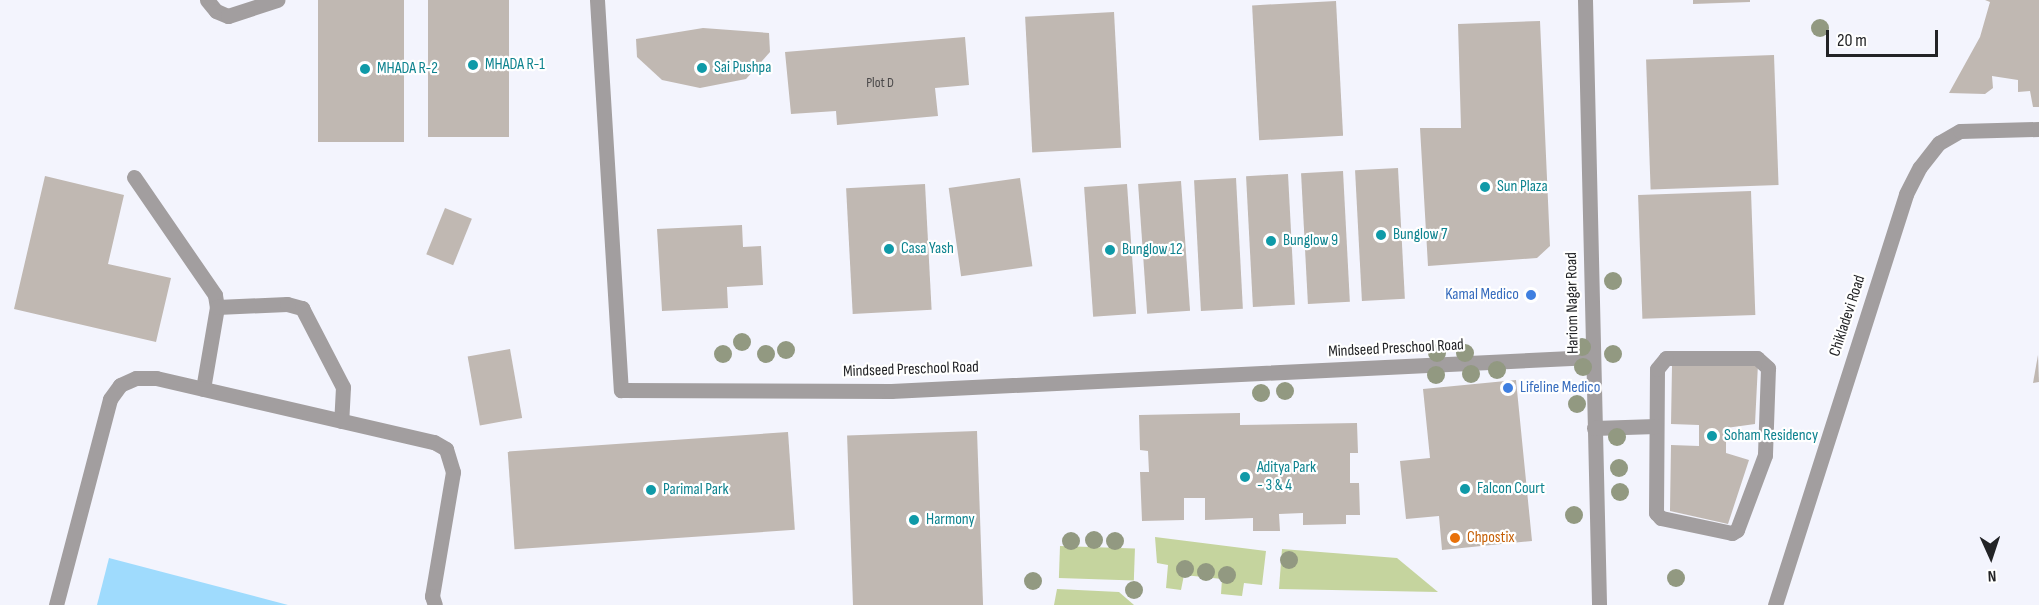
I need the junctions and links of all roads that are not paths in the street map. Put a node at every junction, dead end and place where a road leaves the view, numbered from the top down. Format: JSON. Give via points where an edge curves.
{"nodes":[{"id":1,"x":207,"y":0,"type":"edge"},
{"id":2,"x":277,"y":0,"type":"edge"},
{"id":3,"x":597,"y":0,"type":"edge"},
{"id":4,"x":1585,"y":0,"type":"edge"},
{"id":5,"x":2039,"y":129,"type":"edge"},
{"id":6,"x":135,"y":177,"type":"dead end"},
{"id":7,"x":217,"y":307,"type":"junction"},
{"id":8,"x":1592,"y":357,"type":"junction"},
{"id":9,"x":203,"y":389,"type":"junction"},
{"id":10,"x":341,"y":421,"type":"junction"},
{"id":11,"x":1656,"y":426,"type":"junction"},
{"id":12,"x":1594,"y":428,"type":"junction"},
{"id":13,"x":56,"y":605,"type":"edge"},
{"id":14,"x":435,"y":605,"type":"edge"},
{"id":15,"x":1599,"y":605,"type":"edge"},
{"id":16,"x":1775,"y":605,"type":"edge"}],
"edges":[{"from":1,"to":2,"type":"street","via":[[216,11],[228,16]]},
{"from":3,"to":8,"type":"street","name":"Mindseed Preschool Road","via":[[621,390],[891,391]]},
{"from":4,"to":8,"type":"street","name":"Hariom Nagar Road"},
{"from":5,"to":16,"type":"street","name":"Chikladevi Road","via":[[1960,131],[1939,142],[1920,167],[1906,194]]},
{"from":6,"to":7,"type":"street","via":[[210,286]]},
{"from":7,"to":9,"type":"street"},
{"from":7,"to":10,"type":"street","via":[[287,304],[303,308],[344,387]]},
{"from":8,"to":12,"type":"street","name":"Hariom Nagar Road"},
{"from":9,"to":10,"type":"street"},
{"from":9,"to":13,"type":"street","via":[[156,378],[135,378],[120,385],[110,399]]},
{"from":10,"to":14,"type":"street","via":[[434,442],[446,449],[453,462],[432,596]]},
{"from":11,"to":11,"type":"street","via":[[1657,369],[1666,358],[1757,358],[1764,362],[1768,368],[1765,455],[1735,532],[1658,516]]},
{"from":11,"to":12,"type":"street"},
{"from":12,"to":15,"type":"street","name":"Hariom Nagar Road"}]}
